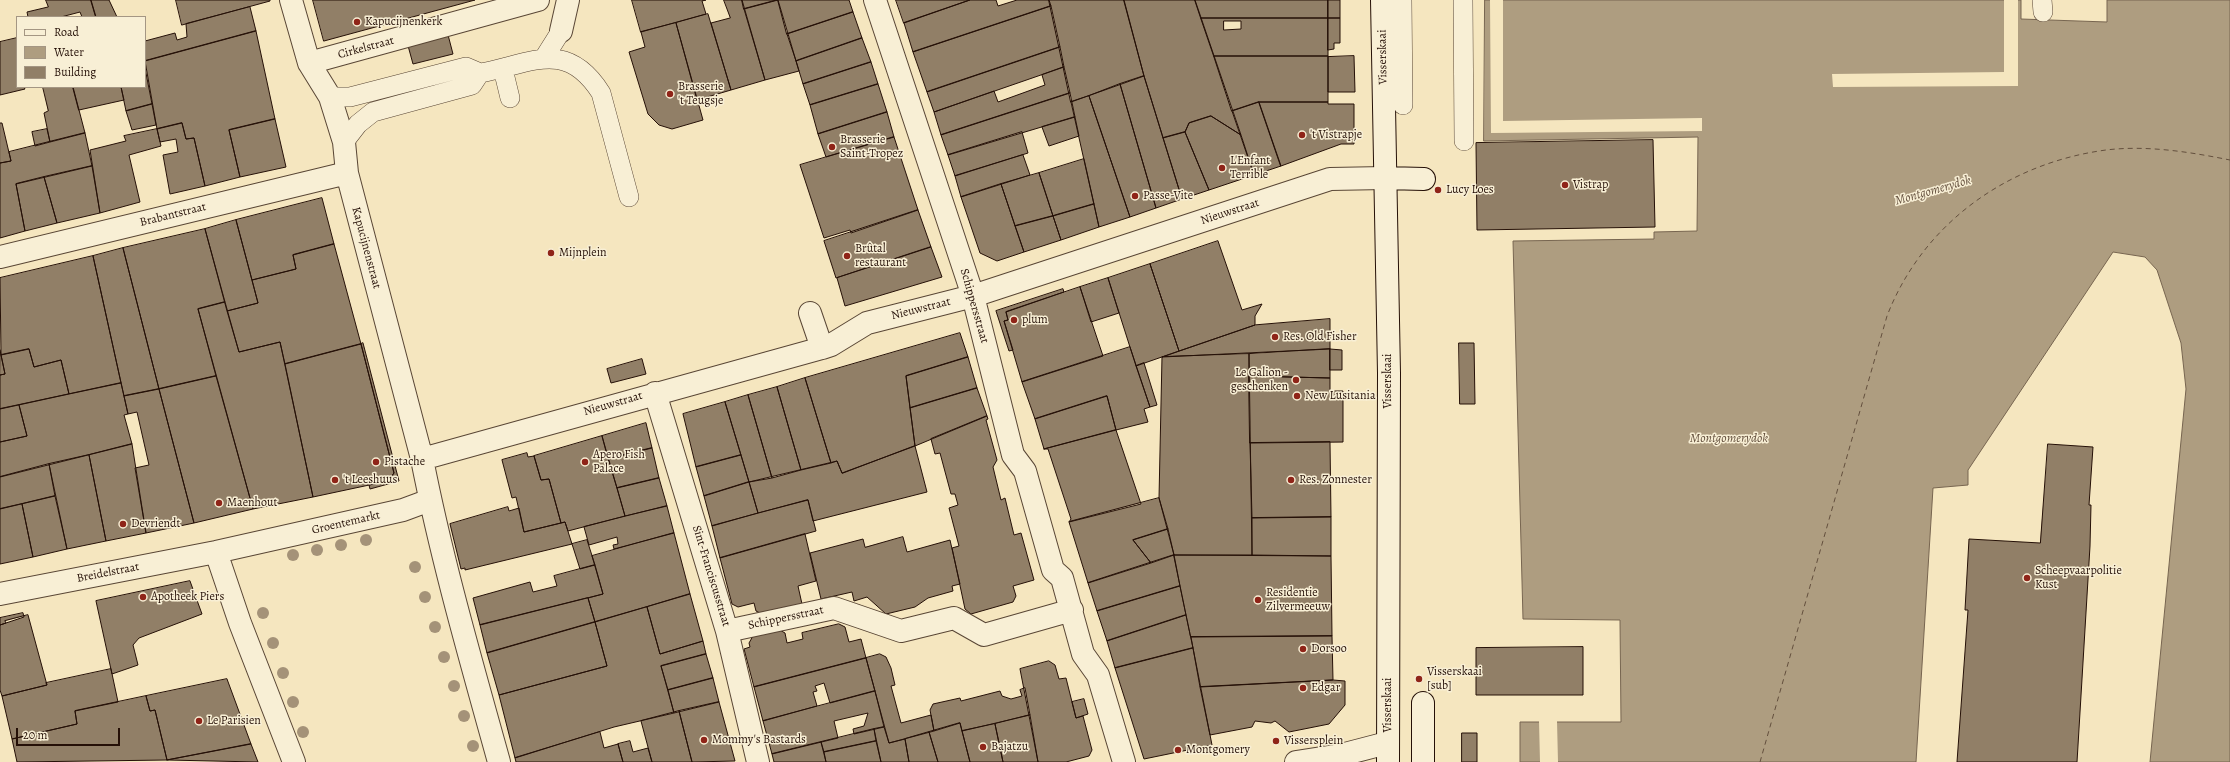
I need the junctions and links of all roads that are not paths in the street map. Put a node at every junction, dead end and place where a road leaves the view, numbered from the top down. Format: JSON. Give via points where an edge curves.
{"nodes":[{"id":1,"x":291,"y":0,"type":"edge"},
{"id":2,"x":538,"y":0,"type":"edge"},
{"id":3,"x":568,"y":0,"type":"edge"},
{"id":4,"x":874,"y":0,"type":"edge"},
{"id":5,"x":1382,"y":0,"type":"edge"},
{"id":6,"x":1402,"y":0,"type":"edge"},
{"id":7,"x":1463,"y":0,"type":"edge"},
{"id":8,"x":561,"y":31,"type":"joint"},
{"id":9,"x":544,"y":58,"type":"junction"},
{"id":10,"x":309,"y":63,"type":"junction"},
{"id":11,"x":503,"y":69,"type":"junction"},
{"id":12,"x":480,"y":73,"type":"junction"},
{"id":13,"x":330,"y":98,"type":"junction"},
{"id":14,"x":510,"y":98,"type":"dead end"},
{"id":15,"x":1403,"y":105,"type":"dead end"},
{"id":16,"x":1464,"y":141,"type":"dead end"},
{"id":17,"x":344,"y":142,"type":"junction"},
{"id":18,"x":347,"y":173,"type":"junction"},
{"id":19,"x":1385,"y":178,"type":"junction"},
{"id":20,"x":1424,"y":179,"type":"dead end"},
{"id":21,"x":629,"y":197,"type":"dead end"},
{"id":22,"x":0,"y":258,"type":"edge"},
{"id":23,"x":973,"y":296,"type":"junction"},
{"id":24,"x":810,"y":313,"type":"dead end"},
{"id":25,"x":822,"y":348,"type":"junction"},
{"id":26,"x":655,"y":393,"type":"junction"},
{"id":27,"x":422,"y":459,"type":"junction"},
{"id":28,"x":430,"y":500,"type":"junction"},
{"id":29,"x":216,"y":552,"type":"junction"},
{"id":30,"x":0,"y":594,"type":"edge"},
{"id":31,"x":1072,"y":610,"type":"junction"},
{"id":32,"x":727,"y":631,"type":"junction"},
{"id":33,"x":1423,"y":702,"type":"dead end"},
{"id":34,"x":1388,"y":752,"type":"edge"},
{"id":35,"x":1123,"y":757,"type":"edge"},
{"id":36,"x":294,"y":762,"type":"edge"},
{"id":37,"x":499,"y":762,"type":"edge"},
{"id":38,"x":758,"y":762,"type":"edge"},
{"id":39,"x":1296,"y":762,"type":"edge"},
{"id":40,"x":1423,"y":762,"type":"edge"}],
"edges":[{"from":1,"to":10,"type":"street","name":"Kapucijnenstraat"},
{"from":2,"to":10,"type":"street","name":"Cirkelstraat"},
{"from":3,"to":8,"type":"street"},
{"from":4,"to":23,"type":"street","name":"Schippersstraat"},
{"from":5,"to":19,"type":"street","name":"Visserskaai"},
{"from":6,"to":15,"type":"lane"},
{"from":7,"to":16,"type":"lane"},
{"from":8,"to":9,"type":"lane"},
{"from":9,"to":11,"type":"lane"},
{"from":9,"to":21,"type":"lane","via":[[561,59],[578,67],[593,79],[602,93]]},
{"from":10,"to":13,"type":"street","name":"Kapucijnenstraat"},
{"from":11,"to":12,"type":"lane"},
{"from":11,"to":14,"type":"lane"},
{"from":12,"to":13,"type":"lane","via":[[466,67],[350,97]]},
{"from":12,"to":17,"type":"lane","via":[[472,85],[373,112],[358,124]]},
{"from":13,"to":17,"type":"street","name":"Kapucijnenstraat"},
{"from":17,"to":18,"type":"street","name":"Kapucijnenstraat"},
{"from":18,"to":22,"type":"street","name":"Brabantstraat"},
{"from":18,"to":27,"type":"street","name":"Kapucijnenstraat"},
{"from":19,"to":20,"type":"street","name":"Nieuwstraat"},
{"from":19,"to":23,"type":"street","name":"Nieuwstraat","via":[[1330,179]]},
{"from":19,"to":34,"type":"street","name":"Visserskaai","via":[[1389,373]]},
{"from":23,"to":25,"type":"street","name":"Nieuwstraat","via":[[867,323]]},
{"from":23,"to":31,"type":"street","name":"Schippersstraat","via":[[1014,456],[1025,471],[1053,570],[1062,578]]},
{"from":24,"to":25,"type":"street"},
{"from":25,"to":26,"type":"street","name":"Nieuwstraat"},
{"from":26,"to":27,"type":"street","name":"Nieuwstraat"},
{"from":26,"to":32,"type":"street","name":"Sint-Franciscusstraat"},
{"from":27,"to":28,"type":"street","name":"Kapucijnenstraat"},
{"from":28,"to":29,"type":"street","name":"Groentemarkt","via":[[403,510]]},
{"from":28,"to":37,"type":"street"},
{"from":29,"to":30,"type":"street","name":"Breidelstraat"},
{"from":29,"to":36,"type":"street","via":[[240,623]]},
{"from":31,"to":32,"type":"street","name":"Schippersstraat","via":[[984,635],[954,618],[901,631],[834,608]]},
{"from":31,"to":35,"type":"street","name":"Schippersstraat","via":[[1083,654],[1098,676]]},
{"from":32,"to":38,"type":"street","name":"Sint-Franciscusstraat"},
{"from":33,"to":40,"type":"street"},
{"from":34,"to":39,"type":"street"}]}
